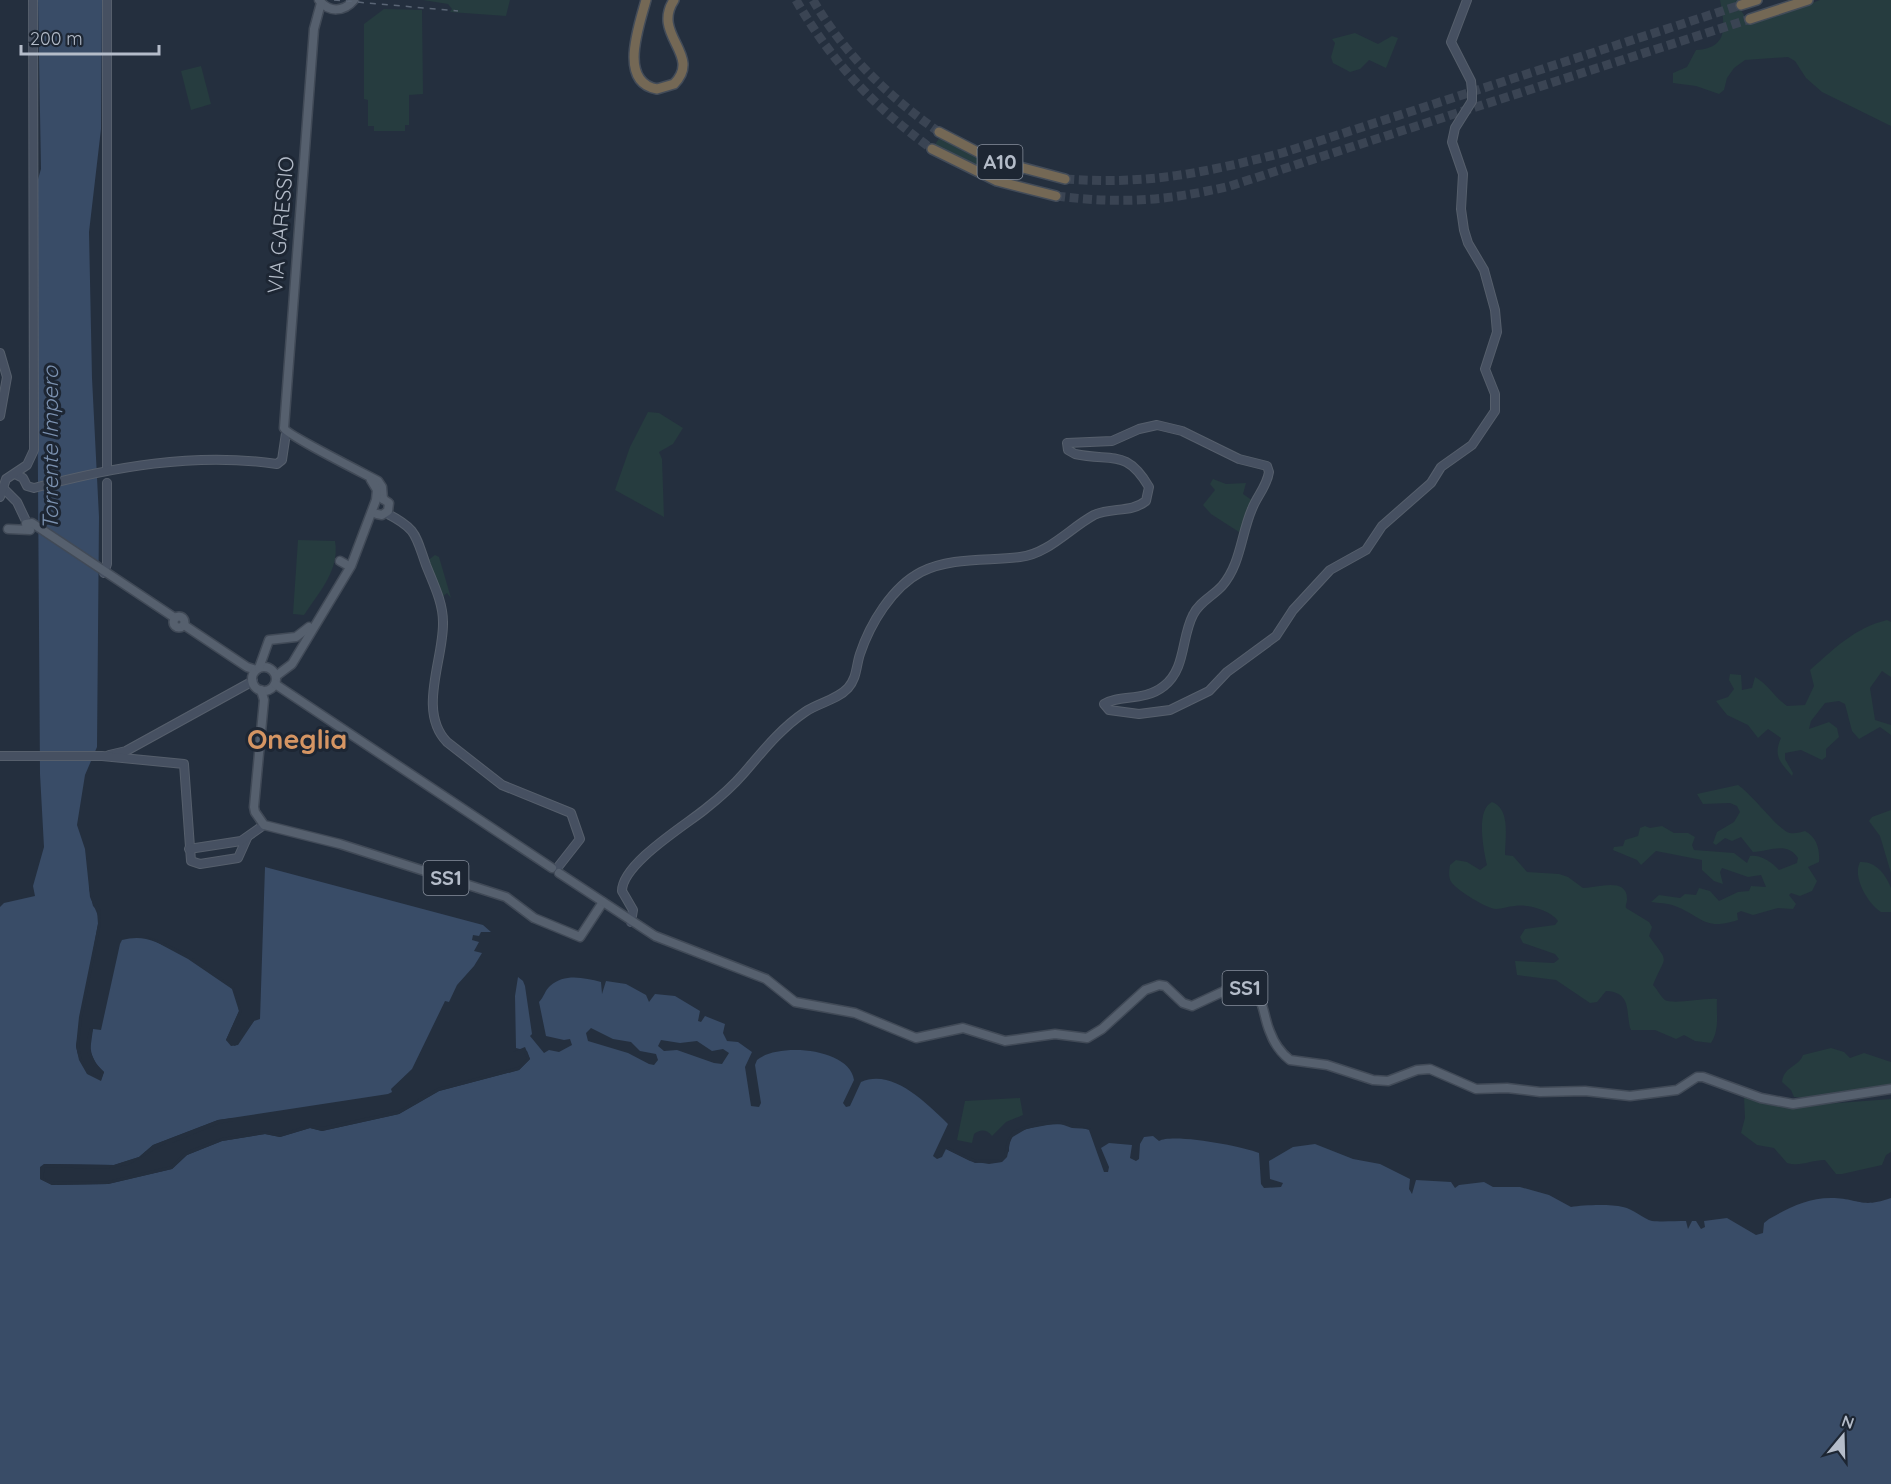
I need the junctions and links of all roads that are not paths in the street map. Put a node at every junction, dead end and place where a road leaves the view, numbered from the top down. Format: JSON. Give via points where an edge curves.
{"nodes":[{"id":1,"x":33,"y":0,"type":"edge"},
{"id":2,"x":107,"y":0,"type":"edge"},
{"id":3,"x":354,"y":0,"type":"edge"},
{"id":4,"x":645,"y":0,"type":"edge"},
{"id":5,"x":674,"y":0,"type":"edge"},
{"id":6,"x":1467,"y":0,"type":"edge"},
{"id":7,"x":1757,"y":0,"type":"edge"},
{"id":8,"x":1808,"y":0,"type":"edge"},
{"id":9,"x":320,"y":1,"type":"edge"},
{"id":10,"x":1741,"y":5,"type":"dead end"},
{"id":11,"x":331,"y":9,"type":"junction"},
{"id":12,"x":316,"y":19,"type":"junction"},
{"id":13,"x":1750,"y":19,"type":"tunnel mouth"},
{"id":14,"x":939,"y":132,"type":"tunnel mouth"},
{"id":15,"x":932,"y":149,"type":"tunnel mouth"},
{"id":16,"x":1065,"y":179,"type":"tunnel mouth"},
{"id":17,"x":1056,"y":196,"type":"tunnel mouth"},
{"id":18,"x":0,"y":353,"type":"edge"},
{"id":19,"x":0,"y":416,"type":"edge"},
{"id":20,"x":286,"y":433,"type":"junction"},
{"id":21,"x":27,"y":465,"type":"junction"},
{"id":22,"x":104,"y":471,"type":"junction"},
{"id":23,"x":15,"y":474,"type":"junction"},
{"id":24,"x":25,"y":482,"type":"junction"},
{"id":25,"x":107,"y":483,"type":"dead end"},
{"id":26,"x":5,"y":487,"type":"edge"},
{"id":27,"x":0,"y":497,"type":"edge"},
{"id":28,"x":18,"y":498,"type":"junction"},
{"id":29,"x":377,"y":505,"type":"junction"},
{"id":30,"x":386,"y":513,"type":"junction"},
{"id":31,"x":30,"y":525,"type":"junction"},
{"id":32,"x":4,"y":530,"type":"edge"},
{"id":33,"x":354,"y":558,"type":"junction"},
{"id":34,"x":102,"y":572,"type":"junction"},
{"id":35,"x":296,"y":637,"type":"junction"},
{"id":36,"x":263,"y":655,"type":"junction"},
{"id":37,"x":296,"y":657,"type":"junction"},
{"id":38,"x":246,"y":667,"type":"junction"},
{"id":39,"x":255,"y":674,"type":"junction"},
{"id":40,"x":276,"y":680,"type":"junction"},
{"id":41,"x":261,"y":690,"type":"junction"},
{"id":42,"x":35,"y":756,"type":"junction"},
{"id":43,"x":100,"y":756,"type":"junction"},
{"id":44,"x":0,"y":757,"type":"edge"},
{"id":45,"x":264,"y":825,"type":"junction"},
{"id":46,"x":188,"y":835,"type":"junction"},
{"id":47,"x":247,"y":838,"type":"junction"},
{"id":48,"x":207,"y":847,"type":"junction"},
{"id":49,"x":189,"y":849,"type":"junction"},
{"id":50,"x":556,"y":869,"type":"junction"},
{"id":51,"x":603,"y":902,"type":"junction"},
{"id":52,"x":631,"y":922,"type":"junction"},
{"id":53,"x":1891,"y":1089,"type":"edge"}],
"edges":[{"from":1,"to":21,"type":"main road","via":[[33,456]]},
{"from":2,"to":22,"type":"main road"},
{"from":3,"to":11,"type":"main road","via":[[343,9]]},
{"from":4,"to":5,"type":"highway","via":[[635,73],[649,87],[665,88],[677,81],[684,64],[668,27],[668,13]]},
{"from":6,"to":52,"type":"main road","via":[[1451,42],[1471,81],[1472,101],[1455,128],[1452,142],[1463,174],[1464,230],[1484,270],[1497,324],[1485,369],[1496,405],[1472,445],[1442,467],[1425,488],[1382,526],[1366,550],[1330,570],[1293,610],[1276,636],[1209,691],[1170,711],[1119,712],[1104,704],[1142,697],[1164,686],[1175,675],[1193,615],[1232,571],[1251,510],[1268,479],[1267,465],[1239,459],[1182,431],[1156,425],[1112,441],[1066,443],[1075,454],[1125,459],[1149,487],[1146,501],[1129,509],[1096,514],[1025,556],[976,559],[932,568],[910,579],[875,622],[848,689],[788,724],[730,788],[659,842],[626,879],[622,891],[633,910]]},
{"from":7,"to":10,"type":"highway"},
{"from":8,"to":13,"type":"highway"},
{"from":9,"to":11,"type":"main road"},
{"from":9,"to":12,"type":"main road","name":"VIA GARESSIO"},
{"from":11,"to":12,"type":"main road"},
{"from":12,"to":20,"type":"main road","name":"VIA GARESSIO","via":[[284,406]]},
{"from":14,"to":16,"type":"highway","number":"A10","via":[[993,160]]},
{"from":15,"to":17,"type":"highway","number":"A10","via":[[997,181]]},
{"from":18,"to":19,"type":"main road","via":[[7,377]]},
{"from":20,"to":22,"type":"main road","name":"VIA GARESSIO","via":[[282,460],[277,464],[238,459],[186,460]]},
{"from":20,"to":29,"type":"main road","via":[[332,455],[382,487]]},
{"from":21,"to":23,"type":"main road"},
{"from":21,"to":24,"type":"main road"},
{"from":22,"to":24,"type":"main road","via":[[31,488]]},
{"from":23,"to":24,"type":"main road"},
{"from":23,"to":26,"type":"main road","via":[[8,477]]},
{"from":24,"to":28,"type":"main road"},
{"from":25,"to":34,"type":"main road","via":[[107,564]]},
{"from":26,"to":27,"type":"main road"},
{"from":26,"to":28,"type":"main road"},
{"from":28,"to":31,"type":"main road"},
{"from":29,"to":30,"type":"main road"},
{"from":29,"to":30,"type":"main road","via":[[389,503]]},
{"from":29,"to":33,"type":"main road"},
{"from":30,"to":50,"type":"main road","via":[[414,530],[442,611],[433,703],[440,733],[502,785],[571,813],[580,839]]},
{"from":31,"to":32,"type":"main road"},
{"from":31,"to":34,"type":"main road"},
{"from":33,"to":35,"type":"main road","via":[[344,563],[309,627]]},
{"from":33,"to":37,"type":"main road"},
{"from":34,"to":38,"type":"main road","via":[[174,618],[176,626],[184,625]]},
{"from":35,"to":36,"type":"main road","via":[[269,640]]},
{"from":35,"to":37,"type":"main road"},
{"from":36,"to":38,"type":"main road"},
{"from":36,"to":39,"type":"main road"},
{"from":37,"to":40,"type":"main road"},
{"from":38,"to":39,"type":"main road"},
{"from":39,"to":40,"type":"main road","via":[[269,668]]},
{"from":39,"to":41,"type":"main road"},
{"from":39,"to":43,"type":"main road","via":[[126,751]]},
{"from":40,"to":41,"type":"main road","via":[[269,690]]},
{"from":40,"to":50,"type":"main road","number":"SS1","via":[[384,758]]},
{"from":41,"to":45,"type":"main road","via":[[264,700],[255,812]]},
{"from":42,"to":43,"type":"main road"},
{"from":42,"to":44,"type":"main road"},
{"from":42,"to":44,"type":"main road","via":[[22,761]]},
{"from":43,"to":46,"type":"main road","via":[[184,764]]},
{"from":45,"to":47,"type":"main road"},
{"from":45,"to":51,"type":"main road","number":"SS1","via":[[506,897],[546,923],[580,937]]},
{"from":46,"to":48,"type":"main road"},
{"from":46,"to":49,"type":"main road"},
{"from":47,"to":48,"type":"main road"},
{"from":47,"to":49,"type":"main road","via":[[238,858],[200,864],[192,862]]},
{"from":48,"to":49,"type":"main road"},
{"from":50,"to":51,"type":"main road","number":"SS1"},
{"from":51,"to":52,"type":"main road","number":"SS1"},
{"from":52,"to":53,"type":"main road","number":"SS1","via":[[671,943],[766,979],[795,1002],[855,1013],[916,1038],[963,1028],[1005,1041],[1054,1034],[1087,1038],[1152,986],[1165,986],[1192,1006],[1235,986],[1262,1000],[1269,1030],[1290,1060],[1327,1065],[1373,1080],[1388,1082],[1430,1069],[1476,1089],[1630,1096],[1677,1090],[1702,1077],[1761,1098],[1793,1104]]}]}
